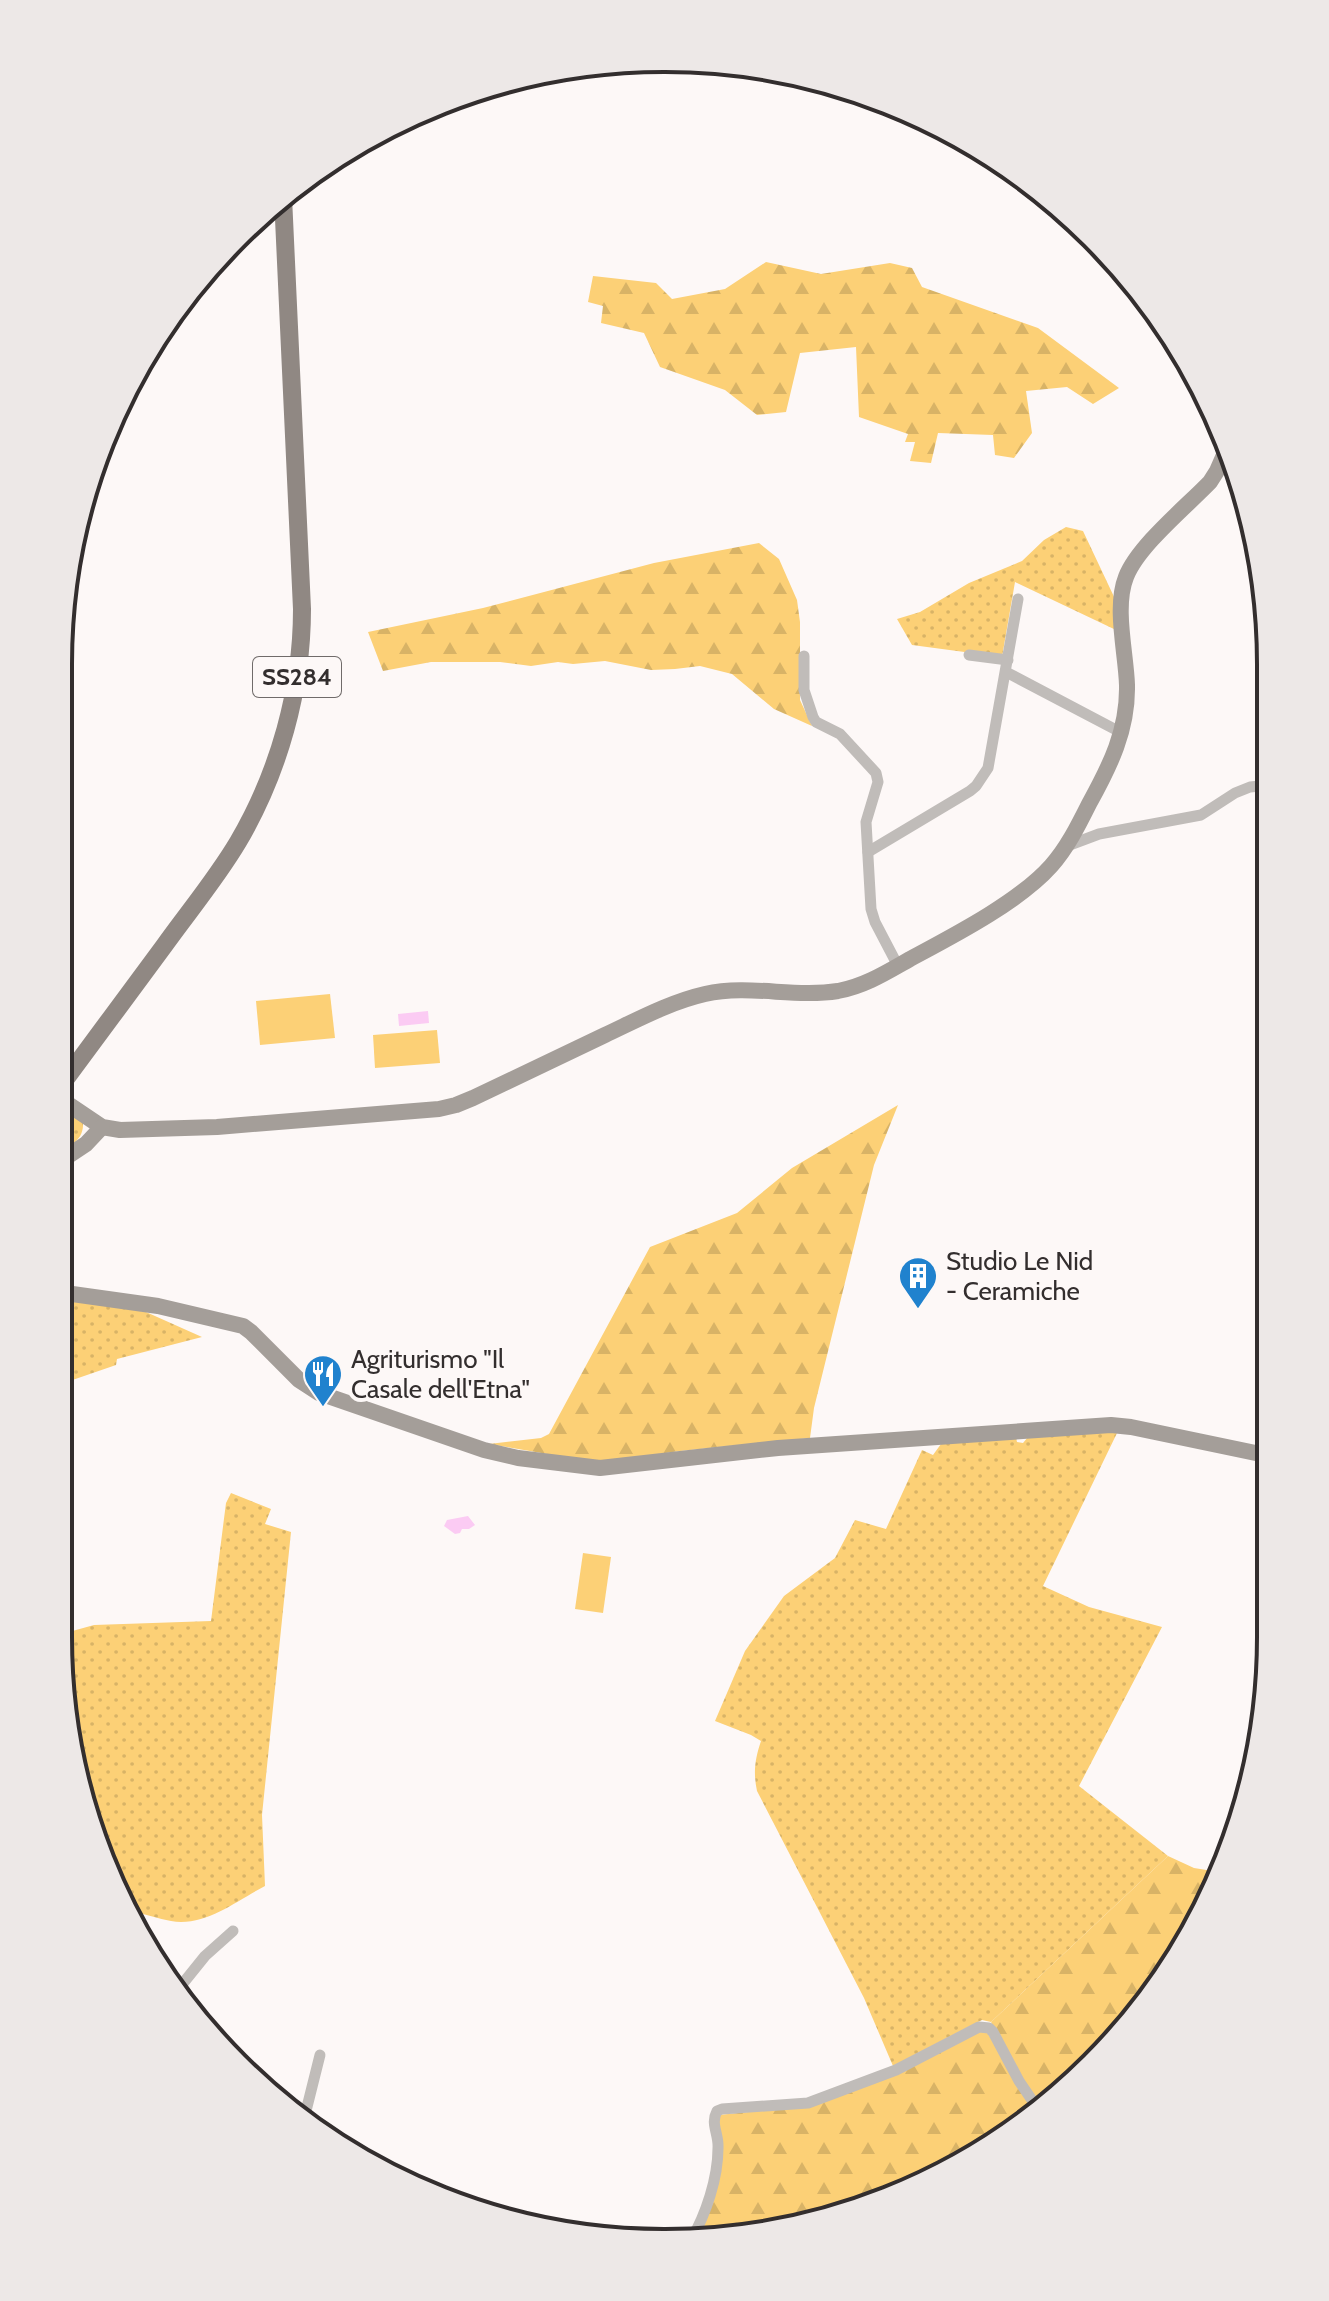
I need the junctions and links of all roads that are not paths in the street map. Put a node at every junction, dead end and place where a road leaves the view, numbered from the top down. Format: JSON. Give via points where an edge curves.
{"nodes":[{"id":1,"x":284,"y":211,"type":"edge"},
{"id":2,"x":1222,"y":462,"type":"edge"},
{"id":3,"x":1018,"y":599,"type":"dead end"},
{"id":4,"x":969,"y":655,"type":"dead end"},
{"id":5,"x":804,"y":656,"type":"dead end"},
{"id":6,"x":1007,"y":666,"type":"junction"},
{"id":7,"x":1122,"y":733,"type":"junction"},
{"id":8,"x":1257,"y":786,"type":"edge"},
{"id":9,"x":1067,"y":846,"type":"junction"},
{"id":10,"x":868,"y":852,"type":"junction"},
{"id":11,"x":898,"y":966,"type":"junction"},
{"id":12,"x":72,"y":1070,"type":"edge"},
{"id":13,"x":72,"y":1107,"type":"edge"},
{"id":14,"x":102,"y":1127,"type":"junction"},
{"id":15,"x":72,"y":1153,"type":"edge"},
{"id":16,"x":72,"y":1294,"type":"edge"},
{"id":17,"x":1257,"y":1453,"type":"edge"},
{"id":18,"x":233,"y":1931,"type":"dead end"},
{"id":19,"x":184,"y":1982,"type":"edge"},
{"id":20,"x":320,"y":2055,"type":"dead end"},
{"id":21,"x":1032,"y":2101,"type":"edge"},
{"id":22,"x":307,"y":2109,"type":"edge"},
{"id":23,"x":696,"y":2228,"type":"edge"}],
"edges":[{"from":1,"to":12,"type":"main road","number":"SS284","via":[[302,609],[288,717],[267,785],[239,840]]},
{"from":2,"to":7,"type":"street","via":[[1127,574],[1121,597],[1127,685]]},
{"from":3,"to":6,"type":"street"},
{"from":4,"to":6,"type":"street"},
{"from":5,"to":10,"type":"street","via":[[806,703],[816,722],[840,734],[876,773],[866,822]]},
{"from":6,"to":7,"type":"street"},
{"from":6,"to":10,"type":"street","via":[[991,757],[976,786]]},
{"from":7,"to":9,"type":"street","via":[[1112,763]]},
{"from":8,"to":9,"type":"street","via":[[1235,793],[1201,815],[1099,834]]},
{"from":9,"to":11,"type":"street","via":[[1016,896]]},
{"from":10,"to":11,"type":"street","via":[[871,909]]},
{"from":11,"to":14,"type":"street","via":[[842,990],[704,995],[652,1013],[447,1107],[217,1127]]},
{"from":13,"to":14,"type":"street"},
{"from":14,"to":15,"type":"street"},
{"from":16,"to":17,"type":"street","via":[[232,1322],[251,1332],[319,1393],[484,1450],[586,1468],[778,1448],[1111,1425]]},
{"from":18,"to":19,"type":"street"},
{"from":20,"to":22,"type":"street"},
{"from":21,"to":23,"type":"street","via":[[993,2032],[979,2027],[896,2070],[808,2103],[722,2109],[714,2119],[719,2146],[713,2185]]}]}
